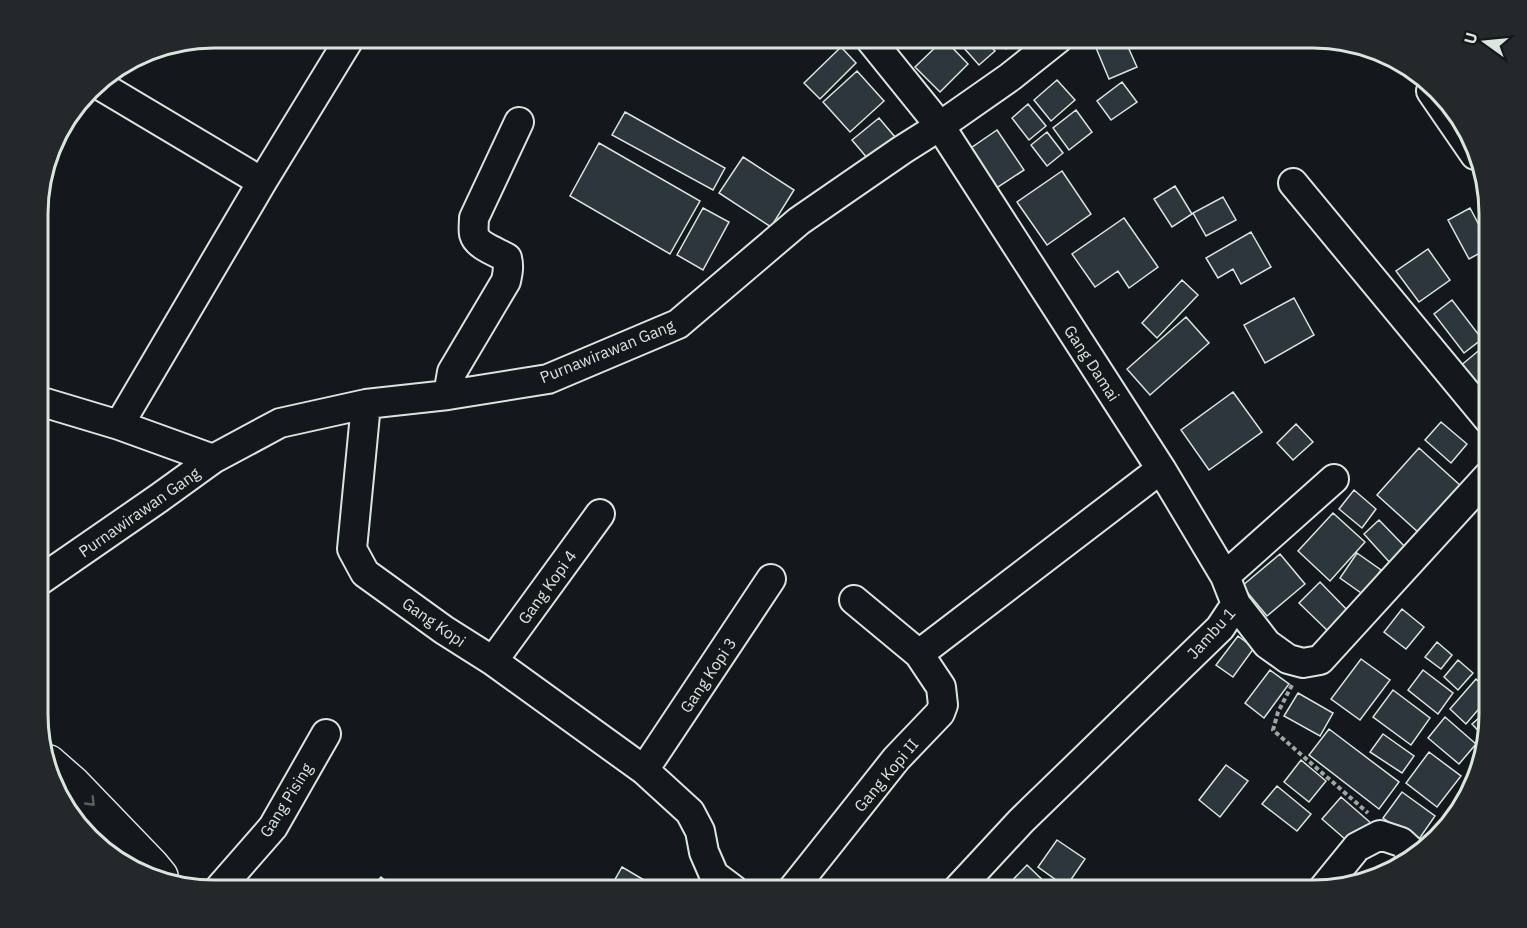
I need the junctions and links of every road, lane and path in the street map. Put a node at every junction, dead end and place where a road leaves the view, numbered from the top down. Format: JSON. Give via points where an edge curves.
{"nodes":[{"id":1,"x":344,"y":48,"type":"edge"},
{"id":2,"x":877,"y":48,"type":"edge"},
{"id":3,"x":1046,"y":48,"type":"edge"},
{"id":4,"x":105,"y":89,"type":"edge"},
{"id":5,"x":519,"y":122,"type":"dead end"},
{"id":6,"x":940,"y":126,"type":"junction"},
{"id":7,"x":262,"y":182,"type":"junction"},
{"id":8,"x":1293,"y":183,"type":"dead end"},
{"id":9,"x":448,"y":395,"type":"junction"},
{"id":10,"x":48,"y":404,"type":"edge"},
{"id":11,"x":366,"y":404,"type":"junction"},
{"id":12,"x":1479,"y":408,"type":"edge"},
{"id":13,"x":119,"y":426,"type":"junction"},
{"id":14,"x":213,"y":459,"type":"junction"},
{"id":15,"x":1161,"y":468,"type":"junction"},
{"id":16,"x":1334,"y":479,"type":"dead end"},
{"id":17,"x":1479,"y":486,"type":"edge"},
{"id":18,"x":600,"y":514,"type":"dead end"},
{"id":19,"x":48,"y":575,"type":"edge"},
{"id":20,"x":1225,"y":576,"type":"junction"},
{"id":21,"x":771,"y":579,"type":"dead end"},
{"id":22,"x":854,"y":600,"type":"dead end"},
{"id":23,"x":1236,"y":604,"type":"junction"},
{"id":24,"x":919,"y":654,"type":"junction"},
{"id":25,"x":493,"y":661,"type":"junction"},
{"id":26,"x":1303,"y":663,"type":"junction"},
{"id":27,"x":326,"y":734,"type":"dead end"},
{"id":28,"x":644,"y":770,"type":"junction"},
{"id":29,"x":59,"y":771,"type":"edge"},
{"id":30,"x":1382,"y":836,"type":"junction"},
{"id":31,"x":1409,"y":849,"type":"edge"},
{"id":32,"x":154,"y":868,"type":"edge"},
{"id":33,"x":1331,"y":879,"type":"edge"},
{"id":34,"x":227,"y":880,"type":"edge"},
{"id":35,"x":721,"y":880,"type":"edge"},
{"id":36,"x":800,"y":880,"type":"edge"},
{"id":37,"x":966,"y":880,"type":"edge"}],
"edges":[{"from":1,"to":7,"type":"street"},
{"from":2,"to":6,"type":"street","name":"Gang Damai"},
{"from":3,"to":6,"type":"street","name":"Purnawirawan Gang"},
{"from":4,"to":7,"type":"street"},
{"from":5,"to":9,"type":"street","via":[[474,218],[478,242],[507,258],[508,275],[452,372]]},
{"from":6,"to":9,"type":"street","name":"Purnawirawan Gang","via":[[799,221],[678,324],[548,379]]},
{"from":6,"to":15,"type":"street","name":"Gang Damai"},
{"from":7,"to":13,"type":"street"},
{"from":8,"to":12,"type":"street"},
{"from":9,"to":11,"type":"street","name":"Purnawirawan Gang"},
{"from":10,"to":13,"type":"street"},
{"from":11,"to":14,"type":"street","name":"Purnawirawan Gang","via":[[280,423]]},
{"from":11,"to":25,"type":"street","name":"Gang Kopi","via":[[352,549],[365,573]]},
{"from":13,"to":14,"type":"street"},
{"from":14,"to":19,"type":"street","name":"Purnawirawan Gang"},
{"from":15,"to":20,"type":"street","name":"Gang Damai"},
{"from":15,"to":24,"type":"street"},
{"from":16,"to":20,"type":"street"},
{"from":17,"to":26,"type":"street","via":[[1320,660]]},
{"from":18,"to":25,"type":"street","name":"Gang Kopi 4"},
{"from":20,"to":23,"type":"street","name":"Gang Damai"},
{"from":21,"to":28,"type":"street","name":"Gang Kopi 3"},
{"from":22,"to":24,"type":"street","name":"Gang Kopi II"},
{"from":23,"to":26,"type":"street","name":"Jambu 1","via":[[1267,644],[1288,660]]},
{"from":23,"to":37,"type":"street","name":"Jambu 1","via":[[1220,628],[1021,820]]},
{"from":24,"to":36,"type":"street","name":"Gang Kopi II","via":[[941,687],[940,713],[896,759]]},
{"from":25,"to":28,"type":"street","name":"Gang Kopi"},
{"from":26,"to":30,"type":"path","via":[[1273,730],[1371,816]]},
{"from":27,"to":34,"type":"street","name":"Gang Pising","via":[[273,827]]},
{"from":28,"to":35,"type":"street","via":[[690,812],[714,875]]},
{"from":29,"to":32,"type":"main road","one_way":true},
{"from":30,"to":31,"type":"street","via":[[1401,842]]},
{"from":30,"to":33,"type":"street","via":[[1357,848]]}]}
